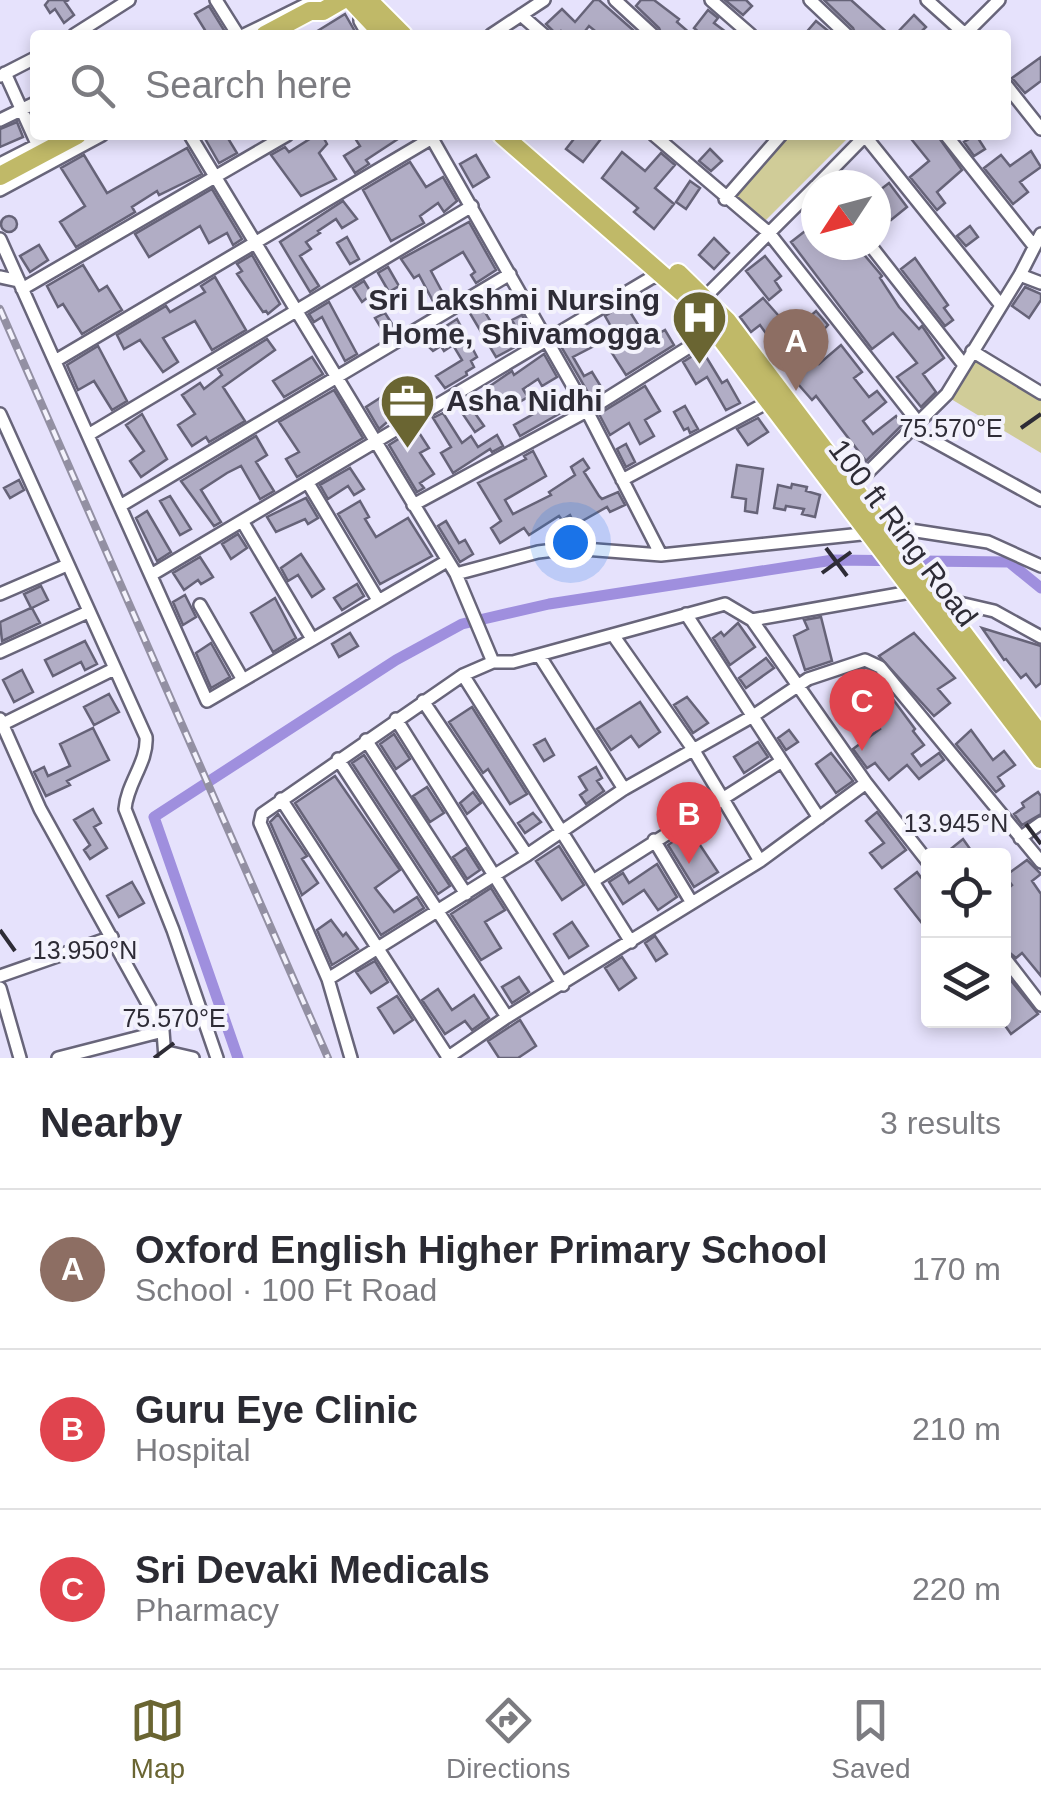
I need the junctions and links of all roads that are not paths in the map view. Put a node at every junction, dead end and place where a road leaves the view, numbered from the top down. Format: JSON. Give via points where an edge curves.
{"nodes":[{"id":1,"x":129,"y":0,"type":"edge"},
{"id":2,"x":216,"y":0,"type":"edge"},
{"id":3,"x":342,"y":0,"type":"edge"},
{"id":4,"x":544,"y":0,"type":"edge"},
{"id":5,"x":614,"y":0,"type":"edge"},
{"id":6,"x":712,"y":0,"type":"edge"},
{"id":7,"x":810,"y":0,"type":"edge"},
{"id":8,"x":927,"y":0,"type":"edge"},
{"id":9,"x":999,"y":0,"type":"edge"},
{"id":10,"x":360,"y":4,"type":"edge"},
{"id":11,"x":313,"y":7,"type":"edge"},
{"id":12,"x":522,"y":15,"type":"junction"},
{"id":13,"x":82,"y":30,"type":"edge"},
{"id":14,"x":237,"y":30,"type":"edge"},
{"id":15,"x":254,"y":30,"type":"edge"},
{"id":16,"x":274,"y":30,"type":"edge"},
{"id":17,"x":286,"y":30,"type":"edge"},
{"id":18,"x":365,"y":30,"type":"edge"},
{"id":19,"x":380,"y":30,"type":"edge"},
{"id":20,"x":397,"y":30,"type":"edge"},
{"id":21,"x":500,"y":30,"type":"edge"},
{"id":22,"x":538,"y":30,"type":"edge"},
{"id":23,"x":647,"y":30,"type":"edge"},
{"id":24,"x":745,"y":30,"type":"edge"},
{"id":25,"x":842,"y":30,"type":"edge"},
{"id":26,"x":960,"y":30,"type":"edge"},
{"id":27,"x":970,"y":30,"type":"edge"},
{"id":28,"x":30,"y":60,"type":"edge"},
{"id":29,"x":3,"y":74,"type":"edge"},
{"id":30,"x":1011,"y":91,"type":"edge"},
{"id":31,"x":30,"y":105,"type":"edge"},
{"id":32,"x":22,"y":109,"type":"junction"},
{"id":33,"x":0,"y":120,"type":"edge"},
{"id":34,"x":30,"y":128,"type":"edge"},
{"id":35,"x":1041,"y":129,"type":"edge"},
{"id":36,"x":35,"y":140,"type":"edge"},
{"id":37,"x":48,"y":140,"type":"edge"},
{"id":38,"x":68,"y":140,"type":"edge"},
{"id":39,"x":93,"y":140,"type":"edge"},
{"id":40,"x":193,"y":140,"type":"edge"},
{"id":41,"x":278,"y":140,"type":"edge"},
{"id":42,"x":425,"y":140,"type":"edge"},
{"id":43,"x":433,"y":140,"type":"edge"},
{"id":44,"x":508,"y":140,"type":"edge"},
{"id":45,"x":524,"y":140,"type":"edge"},
{"id":46,"x":660,"y":140,"type":"edge"},
{"id":47,"x":771,"y":140,"type":"edge"},
{"id":48,"x":861,"y":140,"type":"edge"},
{"id":49,"x":870,"y":140,"type":"edge"},
{"id":50,"x":950,"y":140,"type":"edge"},
{"id":51,"x":38,"y":146,"type":"junction"},
{"id":52,"x":0,"y":164,"type":"edge"},
{"id":53,"x":832,"y":170,"type":"edge"},
{"id":54,"x":0,"y":176,"type":"edge"},
{"id":55,"x":216,"y":178,"type":"junction"},
{"id":56,"x":0,"y":190,"type":"edge"},
{"id":57,"x":725,"y":199,"type":"junction"},
{"id":58,"x":801,"y":202,"type":"edge"},
{"id":59,"x":472,"y":206,"type":"junction"},
{"id":60,"x":769,"y":234,"type":"junction"},
{"id":61,"x":0,"y":239,"type":"edge"},
{"id":62,"x":1038,"y":240,"type":"edge"},
{"id":63,"x":256,"y":244,"type":"junction"},
{"id":64,"x":882,"y":260,"type":"edge"},
{"id":65,"x":510,"y":274,"type":"junction"},
{"id":66,"x":662,"y":275,"type":"junction"},
{"id":67,"x":1020,"y":275,"type":"junction"},
{"id":68,"x":0,"y":277,"type":"edge"},
{"id":69,"x":1041,"y":283,"type":"edge"},
{"id":70,"x":21,"y":285,"type":"junction"},
{"id":71,"x":1000,"y":304,"type":"junction"},
{"id":72,"x":705,"y":306,"type":"junction"},
{"id":73,"x":296,"y":311,"type":"junction"},
{"id":74,"x":548,"y":342,"type":"junction"},
{"id":75,"x":972,"y":350,"type":"junction"},
{"id":76,"x":55,"y":361,"type":"junction"},
{"id":77,"x":964,"y":364,"type":"junction"},
{"id":78,"x":335,"y":377,"type":"junction"},
{"id":79,"x":1041,"y":393,"type":"edge"},
{"id":80,"x":770,"y":400,"type":"junction"},
{"id":81,"x":587,"y":410,"type":"junction"},
{"id":82,"x":0,"y":414,"type":"edge"},
{"id":83,"x":915,"y":425,"type":"junction"},
{"id":84,"x":88,"y":435,"type":"junction"},
{"id":85,"x":375,"y":443,"type":"junction"},
{"id":86,"x":622,"y":480,"type":"junction"},
{"id":87,"x":308,"y":483,"type":"junction"},
{"id":88,"x":854,"y":486,"type":"junction"},
{"id":89,"x":1041,"y":500,"type":"edge"},
{"id":90,"x":120,"y":506,"type":"junction"},
{"id":91,"x":413,"y":506,"type":"junction"},
{"id":92,"x":242,"y":521,"type":"junction"},
{"id":93,"x":881,"y":535,"type":"junction"},
{"id":94,"x":661,"y":555,"type":"junction"},
{"id":95,"x":446,"y":560,"type":"junction"},
{"id":96,"x":67,"y":565,"type":"junction"},
{"id":97,"x":1041,"y":566,"type":"edge"},
{"id":98,"x":456,"y":574,"type":"junction"},
{"id":99,"x":151,"y":575,"type":"junction"},
{"id":100,"x":922,"y":589,"type":"junction"},
{"id":101,"x":0,"y":594,"type":"edge"},
{"id":102,"x":378,"y":600,"type":"junction"},
{"id":103,"x":200,"y":605,"type":"dead end"},
{"id":104,"x":88,"y":612,"type":"junction"},
{"id":105,"x":686,"y":614,"type":"junction"},
{"id":106,"x":752,"y":620,"type":"junction"},
{"id":107,"x":613,"y":635,"type":"junction"},
{"id":108,"x":1041,"y":637,"type":"edge"},
{"id":109,"x":312,"y":639,"type":"junction"},
{"id":110,"x":0,"y":652,"type":"edge"},
{"id":111,"x":539,"y":654,"type":"junction"},
{"id":112,"x":493,"y":662,"type":"junction"},
{"id":113,"x":114,"y":669,"type":"junction"},
{"id":114,"x":463,"y":675,"type":"junction"},
{"id":115,"x":243,"y":680,"type":"junction"},
{"id":116,"x":798,"y":686,"type":"junction"},
{"id":117,"x":423,"y":701,"type":"junction"},
{"id":118,"x":753,"y":716,"type":"junction"},
{"id":119,"x":396,"y":719,"type":"junction"},
{"id":120,"x":1,"y":722,"type":"edge"},
{"id":121,"x":1041,"y":736,"type":"edge"},
{"id":122,"x":366,"y":740,"type":"junction"},
{"id":123,"x":694,"y":750,"type":"junction"},
{"id":124,"x":338,"y":759,"type":"junction"},
{"id":125,"x":1041,"y":759,"type":"edge"},
{"id":126,"x":782,"y":761,"type":"junction"},
{"id":127,"x":866,"y":783,"type":"junction"},
{"id":128,"x":624,"y":789,"type":"junction"},
{"id":129,"x":724,"y":797,"type":"junction"},
{"id":130,"x":281,"y":798,"type":"junction"},
{"id":131,"x":820,"y":818,"type":"junction"},
{"id":132,"x":1041,"y":823,"type":"edge"},
{"id":133,"x":560,"y":830,"type":"junction"},
{"id":134,"x":1020,"y":838,"type":"junction"},
{"id":135,"x":654,"y":840,"type":"junction"},
{"id":136,"x":921,"y":853,"type":"edge"},
{"id":137,"x":528,"y":855,"type":"junction"},
{"id":138,"x":760,"y":860,"type":"junction"},
{"id":139,"x":1041,"y":862,"type":"edge"},
{"id":140,"x":496,"y":875,"type":"junction"},
{"id":141,"x":592,"y":881,"type":"junction"},
{"id":142,"x":466,"y":894,"type":"junction"},
{"id":143,"x":692,"y":904,"type":"junction"},
{"id":144,"x":439,"y":911,"type":"junction"},
{"id":145,"x":112,"y":937,"type":"junction"},
{"id":146,"x":630,"y":942,"type":"junction"},
{"id":147,"x":378,"y":947,"type":"junction"},
{"id":148,"x":1011,"y":967,"type":"edge"},
{"id":149,"x":0,"y":976,"type":"edge"},
{"id":150,"x":328,"y":979,"type":"junction"},
{"id":151,"x":564,"y":985,"type":"junction"},
{"id":152,"x":0,"y":988,"type":"edge"},
{"id":153,"x":1041,"y":1005,"type":"edge"},
{"id":154,"x":507,"y":1017,"type":"junction"},
{"id":155,"x":163,"y":1031,"type":"junction"},
{"id":156,"x":166,"y":1055,"type":"edge"},
{"id":157,"x":20,"y":1058,"type":"edge"},
{"id":158,"x":58,"y":1058,"type":"edge"},
{"id":159,"x":193,"y":1058,"type":"edge"},
{"id":160,"x":217,"y":1058,"type":"edge"},
{"id":161,"x":351,"y":1058,"type":"edge"},
{"id":162,"x":447,"y":1058,"type":"edge"}],
"edges":[{"from":1,"to":13,"type":"street"},
{"from":2,"to":14,"type":"street"},
{"from":3,"to":11,"type":"main road"},
{"from":4,"to":12,"type":"street"},
{"from":5,"to":23,"type":"street"},
{"from":6,"to":24,"type":"street"},
{"from":7,"to":25,"type":"street"},
{"from":8,"to":26,"type":"street"},
{"from":9,"to":27,"type":"street"},
{"from":10,"to":18,"type":"street"},
{"from":10,"to":19,"type":"main road"},
{"from":10,"to":20,"type":"main road"},
{"from":11,"to":15,"type":"street"},
{"from":11,"to":16,"type":"main road"},
{"from":11,"to":17,"type":"street"},
{"from":12,"to":21,"type":"street"},
{"from":12,"to":22,"type":"street"},
{"from":28,"to":29,"type":"street"},
{"from":29,"to":32,"type":"street"},
{"from":30,"to":35,"type":"street"},
{"from":31,"to":32,"type":"street"},
{"from":32,"to":33,"type":"street"},
{"from":32,"to":34,"type":"street"},
{"from":36,"to":51,"type":"street"},
{"from":37,"to":51,"type":"street"},
{"from":38,"to":54,"type":"main road"},
{"from":39,"to":56,"type":"street"},
{"from":40,"to":55,"type":"street"},
{"from":41,"to":55,"type":"street"},
{"from":42,"to":63,"type":"street"},
{"from":43,"to":59,"type":"street"},
{"from":44,"to":66,"type":"main road","name":"100 ft Ring Road"},
{"from":45,"to":72,"type":"main road"},
{"from":46,"to":57,"type":"street"},
{"from":47,"to":57,"type":"street"},
{"from":48,"to":53,"type":"street"},
{"from":49,"to":71,"type":"street"},
{"from":50,"to":62,"type":"street"},
{"from":51,"to":52,"type":"street"},
{"from":55,"to":63,"type":"street"},
{"from":55,"to":70,"type":"street"},
{"from":57,"to":60,"type":"street"},
{"from":58,"to":60,"type":"street"},
{"from":59,"to":65,"type":"street"},
{"from":59,"to":73,"type":"street"},
{"from":60,"to":72,"type":"street"},
{"from":60,"to":83,"type":"street"},
{"from":61,"to":70,"type":"street"},
{"from":62,"to":67,"type":"street"},
{"from":63,"to":73,"type":"street"},
{"from":63,"to":76,"type":"street"},
{"from":64,"to":77,"type":"street"},
{"from":65,"to":74,"type":"street"},
{"from":65,"to":78,"type":"street"},
{"from":66,"to":72,"type":"main road","name":"100 ft Ring Road"},
{"from":66,"to":74,"type":"street"},
{"from":67,"to":69,"type":"street"},
{"from":67,"to":71,"type":"street"},
{"from":68,"to":70,"type":"street"},
{"from":70,"to":76,"type":"street"},
{"from":71,"to":75,"type":"street"},
{"from":72,"to":80,"type":"main road","name":"100 ft Ring Road"},
{"from":72,"to":81,"type":"street","via":[[696,342]]},
{"from":72,"to":88,"type":"main road"},
{"from":73,"to":78,"type":"street"},
{"from":73,"to":84,"type":"street"},
{"from":74,"to":81,"type":"street"},
{"from":74,"to":85,"type":"street"},
{"from":75,"to":77,"type":"street"},
{"from":75,"to":79,"type":"street"},
{"from":76,"to":84,"type":"street"},
{"from":77,"to":83,"type":"street"},
{"from":78,"to":85,"type":"street"},
{"from":78,"to":90,"type":"street"},
{"from":80,"to":86,"type":"street"},
{"from":80,"to":93,"type":"main road","name":"100 ft Ring Road"},
{"from":81,"to":86,"type":"street"},
{"from":81,"to":91,"type":"street"},
{"from":82,"to":96,"type":"street"},
{"from":83,"to":88,"type":"street"},
{"from":83,"to":89,"type":"street"},
{"from":84,"to":90,"type":"street"},
{"from":85,"to":87,"type":"street"},
{"from":85,"to":91,"type":"street"},
{"from":86,"to":94,"type":"street"},
{"from":87,"to":92,"type":"street"},
{"from":87,"to":102,"type":"street"},
{"from":88,"to":93,"type":"main road"},
{"from":90,"to":99,"type":"street"},
{"from":91,"to":95,"type":"street"},
{"from":92,"to":99,"type":"street"},
{"from":92,"to":109,"type":"street"},
{"from":93,"to":94,"type":"street"},
{"from":93,"to":97,"type":"street","via":[[988,542]]},
{"from":93,"to":100,"type":"main road"},
{"from":94,"to":98,"type":"street","via":[[571,548]]},
{"from":95,"to":98,"type":"street"},
{"from":95,"to":102,"type":"street"},
{"from":96,"to":101,"type":"street"},
{"from":96,"to":104,"type":"street"},
{"from":98,"to":112,"type":"street"},
{"from":99,"to":115,"type":"street","via":[[208,700]]},
{"from":100,"to":106,"type":"street"},
{"from":100,"to":108,"type":"street","via":[[994,612]]},
{"from":100,"to":121,"type":"main road","name":"100 ft Ring Road"},
{"from":100,"to":125,"type":"main road","name":"100 ft Ring Road"},
{"from":102,"to":109,"type":"street"},
{"from":103,"to":115,"type":"street"},
{"from":104,"to":110,"type":"street"},
{"from":104,"to":113,"type":"street"},
{"from":105,"to":106,"type":"street","via":[[725,604]]},
{"from":105,"to":107,"type":"street"},
{"from":105,"to":118,"type":"street"},
{"from":106,"to":116,"type":"street"},
{"from":107,"to":111,"type":"street"},
{"from":107,"to":123,"type":"street"},
{"from":109,"to":115,"type":"street"},
{"from":111,"to":112,"type":"street"},
{"from":111,"to":128,"type":"street"},
{"from":112,"to":114,"type":"street"},
{"from":113,"to":120,"type":"street"},
{"from":113,"to":160,"type":"street","via":[[146,745],[125,808]]},
{"from":114,"to":117,"type":"street"},
{"from":114,"to":133,"type":"street"},
{"from":116,"to":118,"type":"street"},
{"from":116,"to":127,"type":"street"},
{"from":116,"to":134,"type":"street","via":[[865,660],[880,667]]},
{"from":117,"to":119,"type":"street"},
{"from":117,"to":137,"type":"street"},
{"from":118,"to":123,"type":"street"},
{"from":118,"to":126,"type":"street"},
{"from":119,"to":122,"type":"street"},
{"from":119,"to":140,"type":"street"},
{"from":120,"to":145,"type":"street"},
{"from":122,"to":124,"type":"street"},
{"from":122,"to":142,"type":"street"},
{"from":123,"to":128,"type":"street"},
{"from":123,"to":129,"type":"street"},
{"from":124,"to":130,"type":"street"},
{"from":124,"to":144,"type":"street"},
{"from":126,"to":129,"type":"street"},
{"from":126,"to":131,"type":"street"},
{"from":127,"to":131,"type":"street"},
{"from":127,"to":136,"type":"street"},
{"from":128,"to":133,"type":"street"},
{"from":129,"to":135,"type":"street"},
{"from":129,"to":138,"type":"street"},
{"from":130,"to":147,"type":"street"},
{"from":130,"to":150,"type":"street","via":[[260,823]]},
{"from":131,"to":138,"type":"street"},
{"from":132,"to":134,"type":"street"},
{"from":133,"to":137,"type":"street"},
{"from":133,"to":141,"type":"street"},
{"from":134,"to":139,"type":"street"},
{"from":135,"to":141,"type":"street"},
{"from":135,"to":143,"type":"street"},
{"from":137,"to":140,"type":"street"},
{"from":138,"to":143,"type":"street"},
{"from":140,"to":142,"type":"street"},
{"from":140,"to":151,"type":"street"},
{"from":141,"to":146,"type":"street"},
{"from":142,"to":144,"type":"street"},
{"from":143,"to":146,"type":"street"},
{"from":144,"to":147,"type":"street"},
{"from":144,"to":154,"type":"street"},
{"from":145,"to":149,"type":"street"},
{"from":145,"to":155,"type":"street"},
{"from":146,"to":151,"type":"street"},
{"from":147,"to":150,"type":"street"},
{"from":147,"to":162,"type":"street"},
{"from":148,"to":153,"type":"street"},
{"from":150,"to":161,"type":"street"},
{"from":151,"to":154,"type":"street"},
{"from":152,"to":157,"type":"street"},
{"from":154,"to":162,"type":"street"},
{"from":155,"to":156,"type":"street"},
{"from":155,"to":158,"type":"street"},
{"from":156,"to":159,"type":"street"}]}
